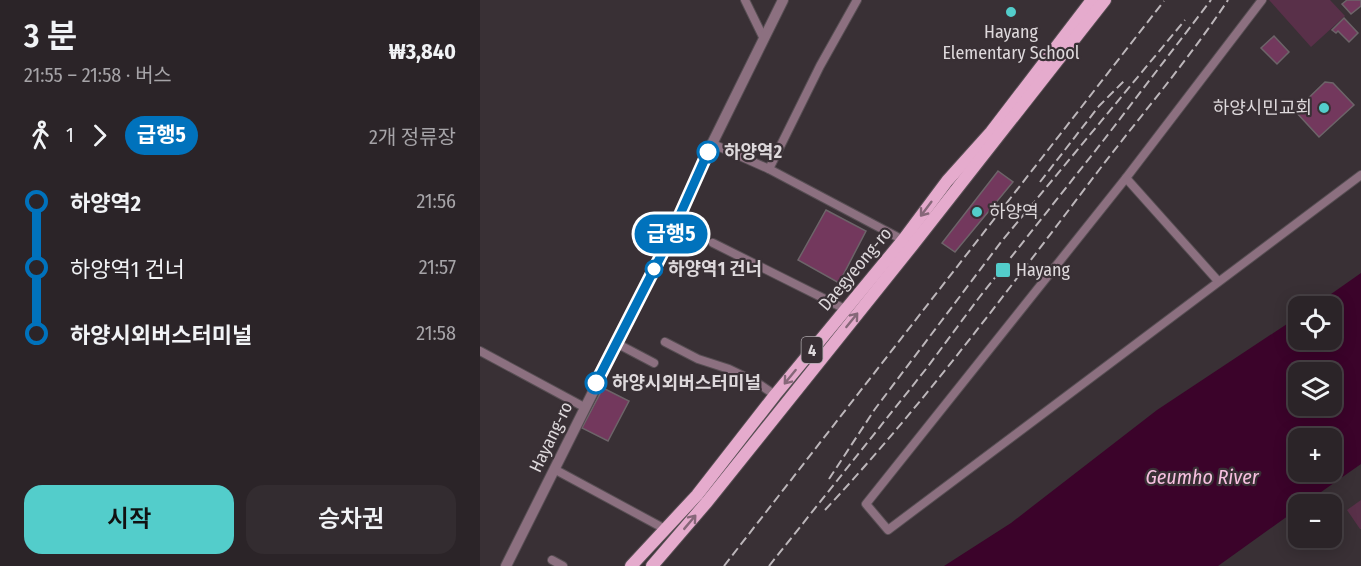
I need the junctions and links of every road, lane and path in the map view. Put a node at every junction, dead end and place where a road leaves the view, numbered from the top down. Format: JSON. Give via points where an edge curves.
{"nodes":[{"id":1,"x":745,"y":0,"type":"edge"},
{"id":2,"x":783,"y":0,"type":"edge"},
{"id":3,"x":857,"y":0,"type":"edge"},
{"id":4,"x":1083,"y":0,"type":"edge"},
{"id":5,"x":1092,"y":0,"type":"edge"},
{"id":6,"x":1105,"y":0,"type":"edge"},
{"id":7,"x":1114,"y":0,"type":"edge"},
{"id":8,"x":1262,"y":0,"type":"edge"},
{"id":9,"x":764,"y":39,"type":"junction"},
{"id":10,"x":994,"y":135,"type":"junction"},
{"id":11,"x":713,"y":144,"type":"junction"},
{"id":12,"x":976,"y":164,"type":"junction"},
{"id":13,"x":769,"y":169,"type":"junction"},
{"id":14,"x":1361,"y":175,"type":"edge"},
{"id":15,"x":1126,"y":178,"type":"junction"},
{"id":16,"x":947,"y":181,"type":"junction"},
{"id":17,"x":713,"y":243,"type":"dead end"},
{"id":18,"x":907,"y":243,"type":"junction"},
{"id":19,"x":1218,"y":281,"type":"junction"},
{"id":20,"x":845,"y":309,"type":"junction"},
{"id":21,"x":665,"y":342,"type":"dead end"},
{"id":22,"x":616,"y":343,"type":"junction"},
{"id":23,"x":480,"y":351,"type":"edge"},
{"id":24,"x":654,"y":363,"type":"dead end"},
{"id":25,"x":775,"y":395,"type":"junction"},
{"id":26,"x":584,"y":407,"type":"junction"},
{"id":27,"x":554,"y":469,"type":"junction"},
{"id":28,"x":666,"y":529,"type":"junction"},
{"id":29,"x":552,"y":560,"type":"dead end"},
{"id":30,"x":506,"y":566,"type":"edge"},
{"id":31,"x":563,"y":566,"type":"edge"},
{"id":32,"x":631,"y":566,"type":"edge"},
{"id":33,"x":652,"y":566,"type":"edge"}],
"edges":[{"from":1,"to":9,"type":"street"},
{"from":2,"to":9,"type":"street","name":"Hayang-ro"},
{"from":3,"to":13,"type":"street"},
{"from":4,"to":16,"type":"main road","via":[[957,162]]},
{"from":5,"to":10,"type":"main road"},
{"from":6,"to":10,"type":"main road"},
{"from":7,"to":12,"type":"main road","via":[[1026,113]]},
{"from":8,"to":15,"type":"street"},
{"from":9,"to":11,"type":"street","name":"Hayang-ro"},
{"from":10,"to":12,"type":"main road","name":"Daegyeong-ro","number":"4"},
{"from":10,"to":16,"type":"main road","name":"Daegyeong-ro","number":"4"},
{"from":11,"to":13,"type":"street"},
{"from":11,"to":22,"type":"street","name":"Hayang-ro"},
{"from":12,"to":18,"type":"main road","name":"Daegyeong-ro","number":"4"},
{"from":13,"to":18,"type":"street"},
{"from":14,"to":19,"type":"street"},
{"from":15,"to":19,"type":"street"},
{"from":15,"to":19,"type":"street","via":[[866,504],[888,530]]},
{"from":16,"to":18,"type":"main road","name":"Daegyeong-ro","number":"4","one_way":true},
{"from":17,"to":20,"type":"street"},
{"from":18,"to":20,"type":"main road","name":"Daegyeong-ro","number":"4"},
{"from":33,"to":18,"type":"main road","name":"Daegyeong-ro","number":"4","one_way":true},
{"from":20,"to":25,"type":"main road","name":"Daegyeong-ro","number":"4","one_way":true},
{"from":21,"to":25,"type":"street"},
{"from":22,"to":24,"type":"street"},
{"from":22,"to":26,"type":"street","name":"Hayang-ro"},
{"from":23,"to":26,"type":"street"},
{"from":25,"to":28,"type":"main road","name":"Daegyeong-ro","number":"4"},
{"from":26,"to":27,"type":"street","name":"Hayang-ro"},
{"from":27,"to":28,"type":"street"},
{"from":27,"to":30,"type":"street","name":"Hayang-ro"},
{"from":28,"to":32,"type":"main road","name":"Daegyeong-ro","number":"4"},
{"from":29,"to":31,"type":"street"}]}
